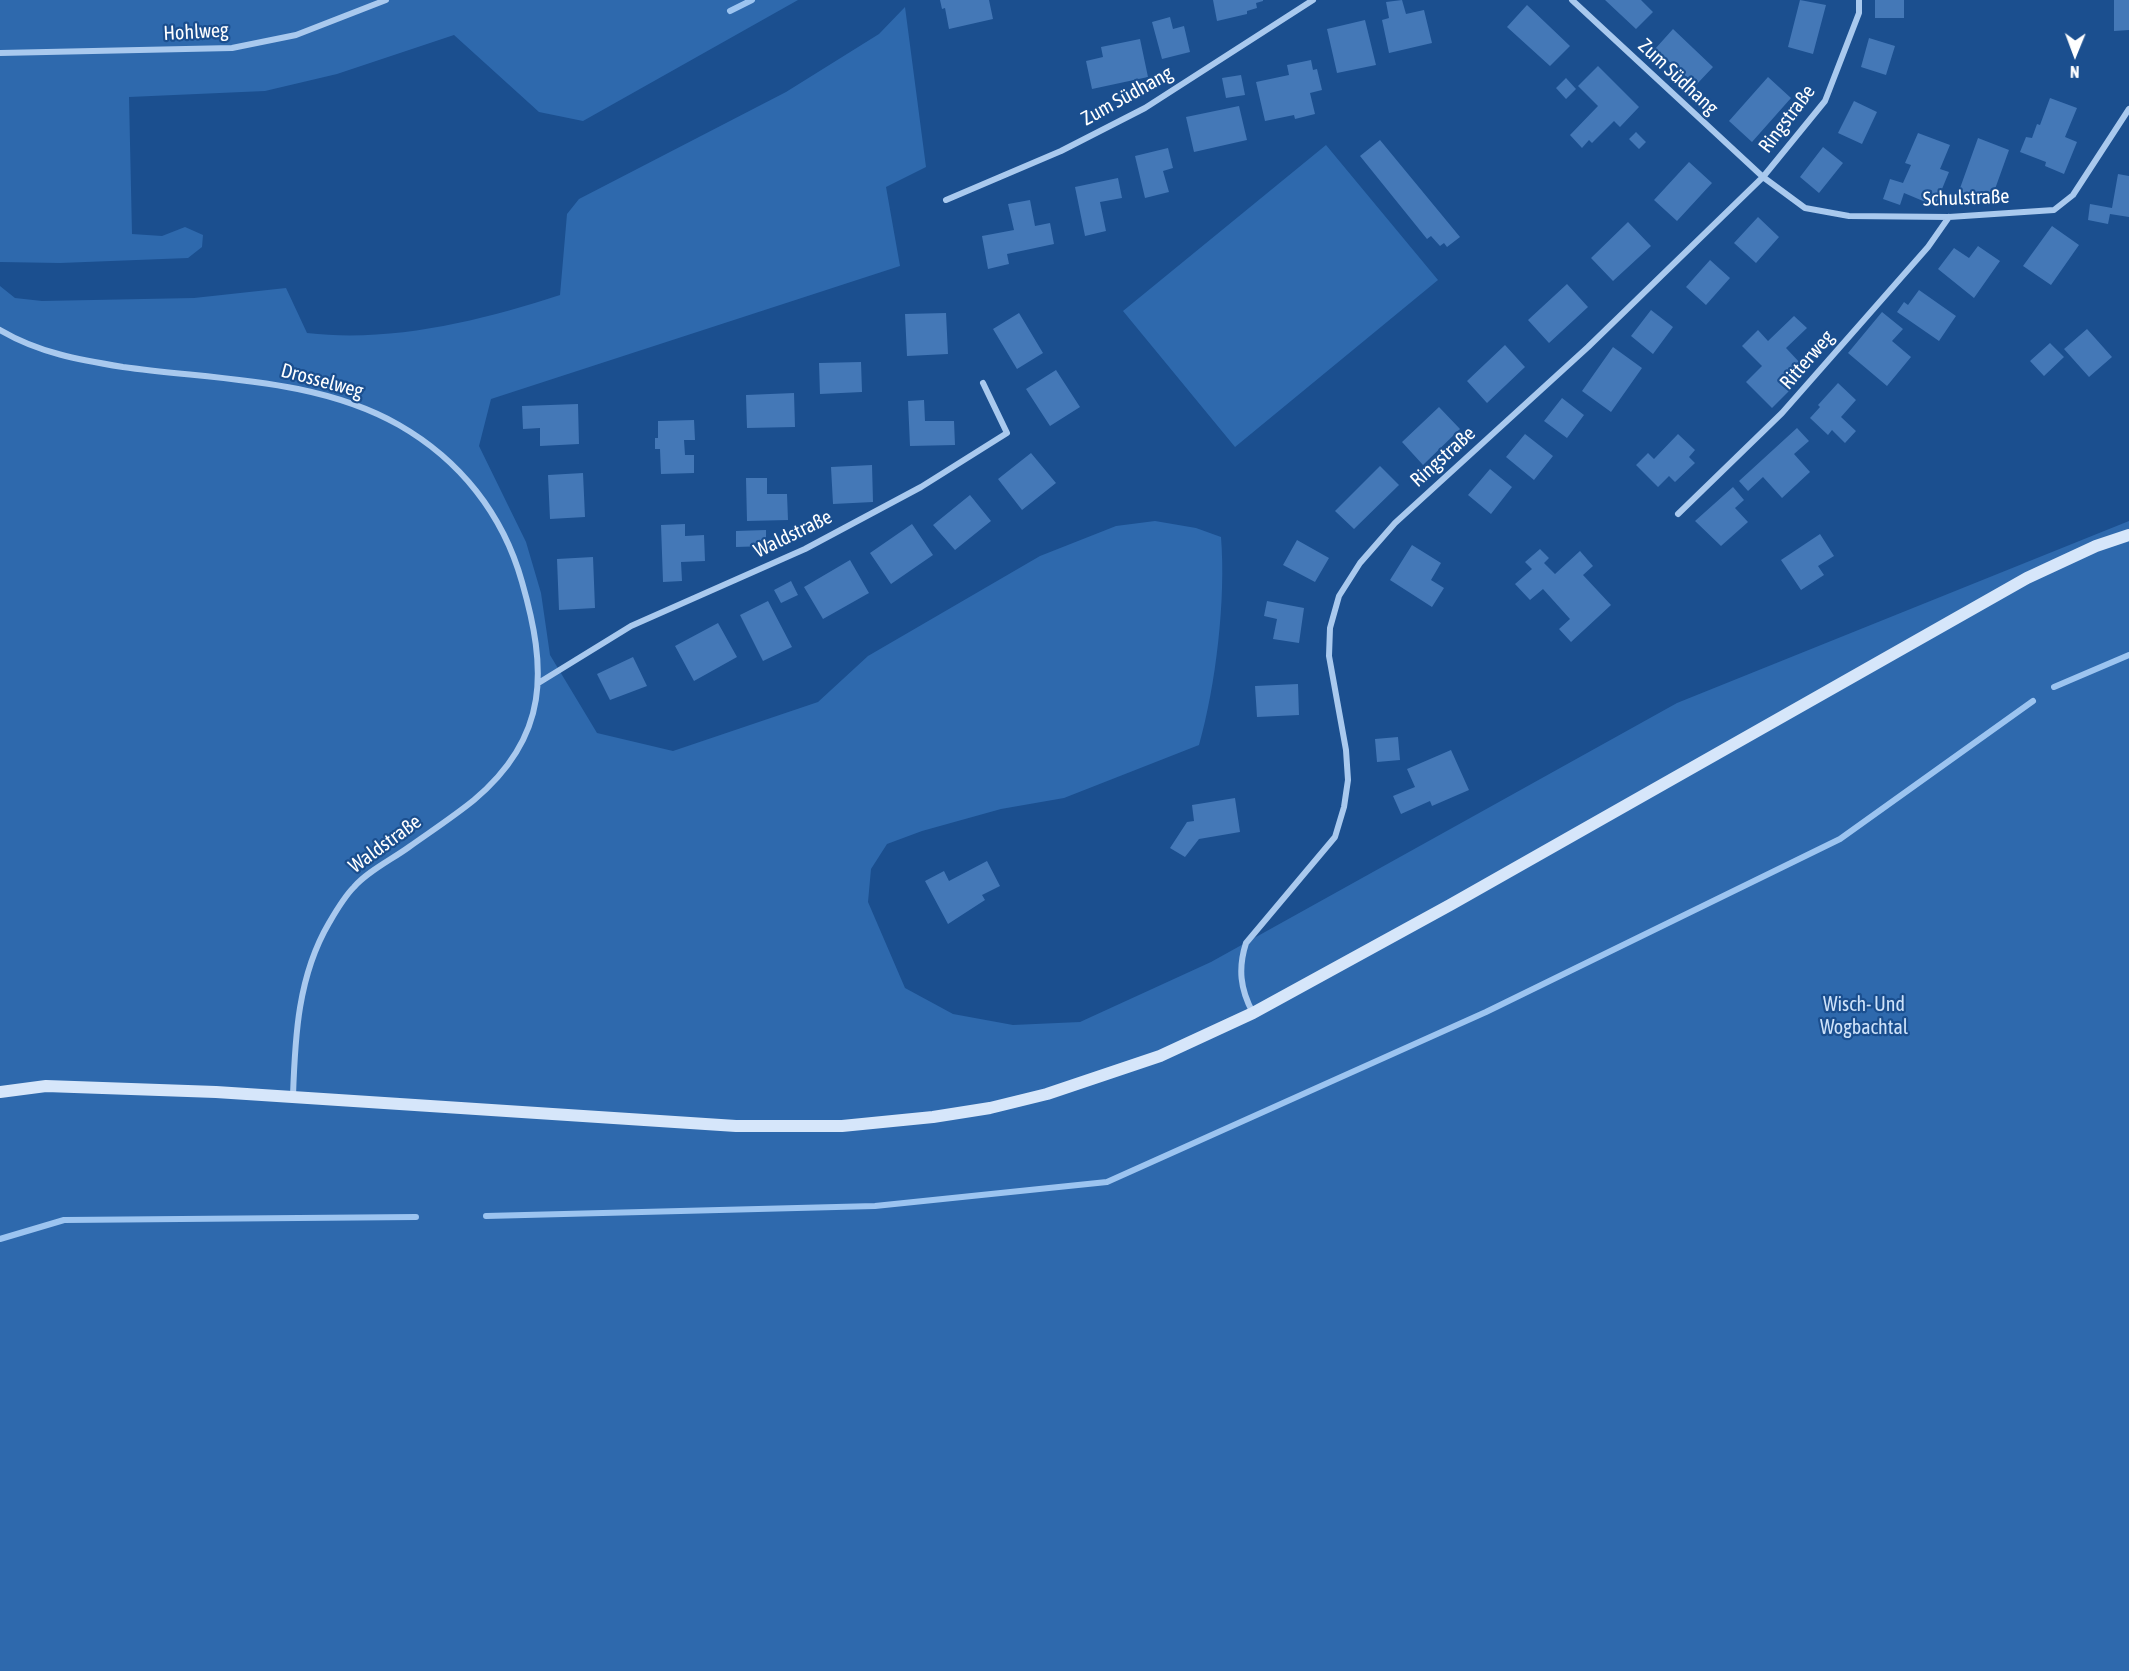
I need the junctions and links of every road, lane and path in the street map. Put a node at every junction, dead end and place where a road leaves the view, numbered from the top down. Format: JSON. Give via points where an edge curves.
{"nodes":[{"id":1,"x":386,"y":0,"type":"edge"},
{"id":2,"x":1313,"y":0,"type":"edge"},
{"id":3,"x":1572,"y":0,"type":"edge"},
{"id":4,"x":1858,"y":0,"type":"edge"},
{"id":5,"x":0,"y":53,"type":"edge"},
{"id":6,"x":2129,"y":109,"type":"edge"},
{"id":7,"x":1762,"y":177,"type":"junction"},
{"id":8,"x":946,"y":200,"type":"dead end"},
{"id":9,"x":1948,"y":217,"type":"junction"},
{"id":10,"x":0,"y":330,"type":"edge"},
{"id":11,"x":982,"y":383,"type":"dead end"},
{"id":12,"x":1678,"y":514,"type":"dead end"},
{"id":13,"x":2129,"y":535,"type":"edge"},
{"id":14,"x":538,"y":652,"type":"joint"},
{"id":15,"x":540,"y":682,"type":"junction"},
{"id":16,"x":1253,"y":1013,"type":"junction"},
{"id":17,"x":0,"y":1092,"type":"edge"},
{"id":18,"x":292,"y":1096,"type":"junction"}],
"edges":[{"from":1,"to":5,"type":"street","name":"Hohlweg","via":[[296,35],[232,48]]},
{"from":2,"to":8,"type":"street","name":"Zum Südhang","via":[[1145,108],[1061,151]]},
{"from":3,"to":7,"type":"street","name":"Zum Südhang"},
{"from":4,"to":7,"type":"street","name":"Ringstraße","via":[[1858,14],[1825,101]]},
{"from":6,"to":9,"type":"street","name":"Schulstraße","via":[[2073,195],[2054,210]]},
{"from":7,"to":9,"type":"street","name":"Schulstraße","via":[[1805,208],[1849,216]]},
{"from":7,"to":16,"type":"street","name":"Ringstraße","via":[[1588,347],[1395,523],[1360,563],[1339,596],[1330,628],[1329,656],[1346,750],[1348,780],[1344,807],[1335,837],[1246,943],[1239,963],[1244,996]]},
{"from":9,"to":12,"type":"street","name":"Ritterweg","via":[[1928,248],[1782,414]]},
{"from":10,"to":14,"type":"street","name":"Drosselweg","via":[[19,341],[69,358],[274,384],[351,402],[400,426],[450,462],[501,524],[516,558]]},
{"from":11,"to":15,"type":"street","name":"Waldstraße","via":[[1007,433],[921,488],[805,549],[631,626]]},
{"from":13,"to":16,"type":"main road","via":[[2027,578]]},
{"from":14,"to":15,"type":"street","name":"Waldstraße"},
{"from":15,"to":18,"type":"street","name":"Waldstraße","via":[[529,726],[498,776],[474,800],[354,886],[329,923],[299,1000]]},
{"from":16,"to":18,"type":"main road","via":[[1161,1056],[1047,1094],[990,1108],[842,1125],[736,1126]]},
{"from":17,"to":18,"type":"main road","via":[[46,1086]]}]}
